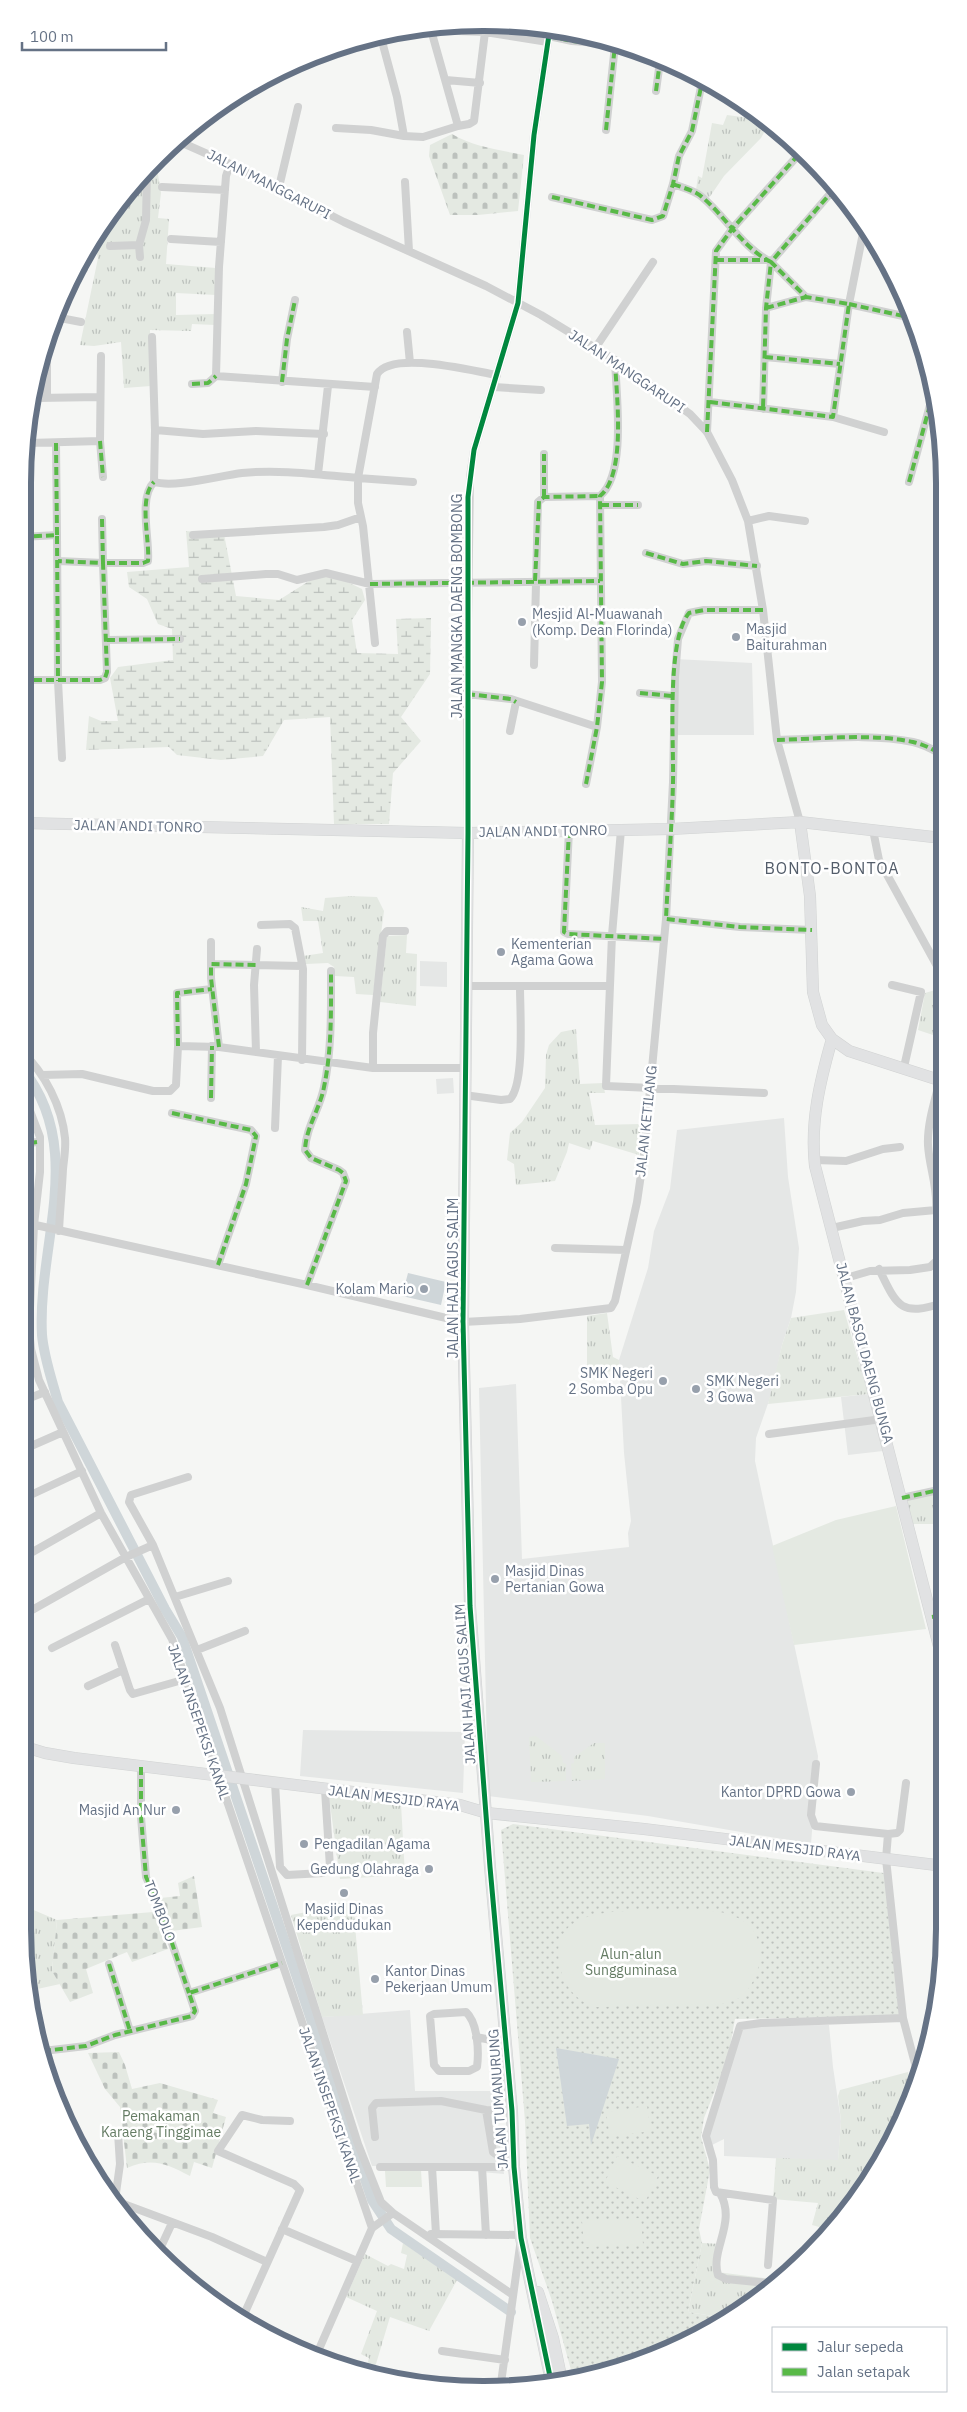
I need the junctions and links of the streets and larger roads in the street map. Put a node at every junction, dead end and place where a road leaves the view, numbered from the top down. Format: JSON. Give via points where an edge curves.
{"nodes":[{"id":1,"x":487,"y":31,"type":"edge"},
{"id":2,"x":493,"y":31,"type":"edge"},
{"id":3,"x":431,"y":34,"type":"edge"},
{"id":4,"x":536,"y":34,"type":"edge"},
{"id":5,"x":549,"y":36,"type":"edge"},
{"id":6,"x":561,"y":38,"type":"edge"},
{"id":7,"x":578,"y":42,"type":"edge"},
{"id":8,"x":383,"y":43,"type":"edge"},
{"id":9,"x":619,"y":52,"type":"edge"},
{"id":10,"x":659,"y":67,"type":"edge"},
{"id":11,"x":446,"y":80,"type":"junction"},
{"id":12,"x":480,"y":83,"type":"junction"},
{"id":13,"x":701,"y":87,"type":"edge"},
{"id":14,"x":656,"y":91,"type":"dead end"},
{"id":15,"x":298,"y":107,"type":"dead end"},
{"id":16,"x":458,"y":126,"type":"junction"},
{"id":17,"x":336,"y":128,"type":"dead end"},
{"id":18,"x":606,"y":130,"type":"dead end"},
{"id":19,"x":404,"y":136,"type":"junction"},
{"id":20,"x":184,"y":144,"type":"edge"},
{"id":21,"x":796,"y":157,"type":"edge"},
{"id":22,"x":230,"y":164,"type":"junction"},
{"id":23,"x":147,"y":181,"type":"edge"},
{"id":24,"x":405,"y":182,"type":"dead end"},
{"id":25,"x":673,"y":184,"type":"junction"},
{"id":26,"x":162,"y":187,"type":"dead end"},
{"id":27,"x":279,"y":187,"type":"junction"},
{"id":28,"x":224,"y":190,"type":"junction"},
{"id":29,"x":832,"y":195,"type":"edge"},
{"id":30,"x":552,"y":197,"type":"dead end"},
{"id":31,"x":732,"y":229,"type":"junction"},
{"id":32,"x":862,"y":236,"type":"edge"},
{"id":33,"x":171,"y":239,"type":"dead end"},
{"id":34,"x":222,"y":242,"type":"junction"},
{"id":35,"x":139,"y":245,"type":"junction"},
{"id":36,"x":110,"y":246,"type":"dead end"},
{"id":37,"x":409,"y":250,"type":"junction"},
{"id":38,"x":140,"y":257,"type":"dead end"},
{"id":39,"x":716,"y":260,"type":"junction"},
{"id":40,"x":770,"y":261,"type":"junction"},
{"id":41,"x":653,"y":262,"type":"dead end"},
{"id":42,"x":806,"y":297,"type":"junction"},
{"id":43,"x":295,"y":300,"type":"dead end"},
{"id":44,"x":518,"y":303,"type":"junction"},
{"id":45,"x":850,"y":304,"type":"junction"},
{"id":46,"x":766,"y":308,"type":"junction"},
{"id":47,"x":903,"y":316,"type":"edge"},
{"id":48,"x":63,"y":318,"type":"edge"},
{"id":49,"x":81,"y":322,"type":"dead end"},
{"id":50,"x":407,"y":332,"type":"dead end"},
{"id":51,"x":152,"y":337,"type":"dead end"},
{"id":52,"x":596,"y":347,"type":"junction"},
{"id":53,"x":101,"y":356,"type":"dead end"},
{"id":54,"x":765,"y":357,"type":"junction"},
{"id":55,"x":615,"y":360,"type":"junction"},
{"id":56,"x":410,"y":363,"type":"junction"},
{"id":57,"x":840,"y":364,"type":"junction"},
{"id":58,"x":47,"y":366,"type":"edge"},
{"id":59,"x":497,"y":375,"type":"junction"},
{"id":60,"x":216,"y":376,"type":"junction"},
{"id":61,"x":282,"y":382,"type":"junction"},
{"id":62,"x":192,"y":384,"type":"dead end"},
{"id":63,"x":328,"y":386,"type":"junction"},
{"id":64,"x":374,"y":387,"type":"junction"},
{"id":65,"x":494,"y":387,"type":"junction"},
{"id":66,"x":541,"y":390,"type":"dead end"},
{"id":67,"x":47,"y":397,"type":"junction"},
{"id":68,"x":100,"y":397,"type":"junction"},
{"id":69,"x":40,"y":398,"type":"edge"},
{"id":70,"x":710,"y":402,"type":"junction"},
{"id":71,"x":929,"y":408,"type":"edge"},
{"id":72,"x":763,"y":409,"type":"junction"},
{"id":73,"x":833,"y":417,"type":"junction"},
{"id":74,"x":155,"y":430,"type":"junction"},
{"id":75,"x":707,"y":432,"type":"junction"},
{"id":76,"x":884,"y":432,"type":"dead end"},
{"id":77,"x":324,"y":434,"type":"junction"},
{"id":78,"x":100,"y":441,"type":"junction"},
{"id":79,"x":33,"y":443,"type":"edge"},
{"id":80,"x":56,"y":443,"type":"junction"},
{"id":81,"x":544,"y":454,"type":"dead end"},
{"id":82,"x":318,"y":474,"type":"junction"},
{"id":83,"x":103,"y":477,"type":"dead end"},
{"id":84,"x":358,"y":478,"type":"junction"},
{"id":85,"x":154,"y":482,"type":"junction"},
{"id":86,"x":413,"y":482,"type":"dead end"},
{"id":87,"x":909,"y":482,"type":"dead end"},
{"id":88,"x":600,"y":496,"type":"junction"},
{"id":89,"x":544,"y":497,"type":"junction"},
{"id":90,"x":601,"y":505,"type":"junction"},
{"id":91,"x":638,"y":505,"type":"dead end"},
{"id":92,"x":361,"y":517,"type":"junction"},
{"id":93,"x":102,"y":518,"type":"dead end"},
{"id":94,"x":748,"y":521,"type":"junction"},
{"id":95,"x":805,"y":522,"type":"dead end"},
{"id":96,"x":57,"y":535,"type":"junction"},
{"id":97,"x":193,"y":535,"type":"dead end"},
{"id":98,"x":31,"y":537,"type":"edge"},
{"id":99,"x":646,"y":553,"type":"dead end"},
{"id":100,"x":58,"y":561,"type":"junction"},
{"id":101,"x":103,"y":563,"type":"junction"},
{"id":102,"x":757,"y":566,"type":"junction"},
{"id":103,"x":202,"y":579,"type":"dead end"},
{"id":104,"x":535,"y":581,"type":"junction"},
{"id":105,"x":600,"y":581,"type":"junction"},
{"id":106,"x":468,"y":583,"type":"junction"},
{"id":107,"x":370,"y":584,"type":"junction"},
{"id":108,"x":763,"y":610,"type":"junction"},
{"id":109,"x":180,"y":639,"type":"dead end"},
{"id":110,"x":107,"y":640,"type":"junction"},
{"id":111,"x":376,"y":642,"type":"dead end"},
{"id":112,"x":534,"y":665,"type":"dead end"},
{"id":113,"x":31,"y":680,"type":"edge"},
{"id":114,"x":58,"y":681,"type":"junction"},
{"id":115,"x":640,"y":693,"type":"dead end"},
{"id":116,"x":467,"y":694,"type":"junction"},
{"id":117,"x":673,"y":696,"type":"junction"},
{"id":118,"x":516,"y":702,"type":"junction"},
{"id":119,"x":597,"y":727,"type":"junction"},
{"id":120,"x":510,"y":730,"type":"dead end"},
{"id":121,"x":777,"y":740,"type":"junction"},
{"id":122,"x":936,"y":752,"type":"edge"},
{"id":123,"x":62,"y":758,"type":"dead end"},
{"id":124,"x":586,"y":784,"type":"dead end"},
{"id":125,"x":800,"y":822,"type":"junction"},
{"id":126,"x":31,"y":824,"type":"edge"},
{"id":127,"x":569,"y":830,"type":"junction"},
{"id":128,"x":621,"y":830,"type":"junction"},
{"id":129,"x":671,"y":830,"type":"junction"},
{"id":130,"x":873,"y":830,"type":"junction"},
{"id":131,"x":468,"y":833,"type":"junction"},
{"id":132,"x":936,"y":837,"type":"edge"},
{"id":133,"x":666,"y":919,"type":"junction"},
{"id":134,"x":261,"y":925,"type":"dead end"},
{"id":135,"x":812,"y":930,"type":"junction"},
{"id":136,"x":405,"y":931,"type":"dead end"},
{"id":137,"x":612,"y":935,"type":"junction"},
{"id":138,"x":664,"y":939,"type":"junction"},
{"id":139,"x":211,"y":942,"type":"dead end"},
{"id":140,"x":257,"y":949,"type":"dead end"},
{"id":141,"x":211,"y":964,"type":"junction"},
{"id":142,"x":256,"y":964,"type":"junction"},
{"id":143,"x":936,"y":964,"type":"edge"},
{"id":144,"x":302,"y":966,"type":"junction"},
{"id":145,"x":331,"y":970,"type":"dead end"},
{"id":146,"x":892,"y":985,"type":"dead end"},
{"id":147,"x":466,"y":986,"type":"junction"},
{"id":148,"x":610,"y":986,"type":"junction"},
{"id":149,"x":520,"y":987,"type":"junction"},
{"id":150,"x":212,"y":988,"type":"junction"},
{"id":151,"x":832,"y":1039,"type":"junction"},
{"id":152,"x":178,"y":1046,"type":"junction"},
{"id":153,"x":215,"y":1046,"type":"junction"},
{"id":154,"x":256,"y":1052,"type":"junction"},
{"id":155,"x":278,"y":1056,"type":"junction"},
{"id":156,"x":31,"y":1060,"type":"edge"},
{"id":157,"x":302,"y":1060,"type":"junction"},
{"id":158,"x":329,"y":1062,"type":"junction"},
{"id":159,"x":904,"y":1067,"type":"junction"},
{"id":160,"x":373,"y":1068,"type":"junction"},
{"id":161,"x":465,"y":1068,"type":"junction"},
{"id":162,"x":42,"y":1076,"type":"junction"},
{"id":163,"x":936,"y":1079,"type":"edge"},
{"id":164,"x":650,"y":1090,"type":"junction"},
{"id":165,"x":764,"y":1093,"type":"dead end"},
{"id":166,"x":464,"y":1095,"type":"junction"},
{"id":167,"x":936,"y":1097,"type":"edge"},
{"id":168,"x":212,"y":1098,"type":"dead end"},
{"id":169,"x":31,"y":1113,"type":"edge"},
{"id":170,"x":172,"y":1113,"type":"dead end"},
{"id":171,"x":275,"y":1128,"type":"dead end"},
{"id":172,"x":37,"y":1142,"type":"dead end"},
{"id":173,"x":31,"y":1143,"type":"edge"},
{"id":174,"x":900,"y":1147,"type":"dead end"},
{"id":175,"x":815,"y":1160,"type":"junction"},
{"id":176,"x":936,"y":1191,"type":"edge"},
{"id":177,"x":936,"y":1210,"type":"edge"},
{"id":178,"x":31,"y":1224,"type":"edge"},
{"id":179,"x":37,"y":1226,"type":"junction"},
{"id":180,"x":832,"y":1228,"type":"junction"},
{"id":181,"x":57,"y":1231,"type":"junction"},
{"id":182,"x":555,"y":1248,"type":"dead end"},
{"id":183,"x":626,"y":1250,"type":"junction"},
{"id":184,"x":936,"y":1261,"type":"edge"},
{"id":185,"x":218,"y":1266,"type":"junction"},
{"id":186,"x":879,"y":1269,"type":"junction"},
{"id":187,"x":846,"y":1278,"type":"junction"},
{"id":188,"x":307,"y":1285,"type":"junction"},
{"id":189,"x":31,"y":1303,"type":"edge"},
{"id":190,"x":936,"y":1305,"type":"edge"},
{"id":191,"x":463,"y":1322,"type":"junction"},
{"id":192,"x":31,"y":1349,"type":"edge"},
{"id":193,"x":45,"y":1392,"type":"junction"},
{"id":194,"x":31,"y":1397,"type":"edge"},
{"id":195,"x":882,"y":1419,"type":"junction"},
{"id":196,"x":63,"y":1432,"type":"junction"},
{"id":197,"x":770,"y":1434,"type":"dead end"},
{"id":198,"x":31,"y":1446,"type":"edge"},
{"id":199,"x":82,"y":1471,"type":"junction"},
{"id":200,"x":188,"y":1476,"type":"dead end"},
{"id":201,"x":936,"y":1491,"type":"edge"},
{"id":202,"x":31,"y":1495,"type":"edge"},
{"id":203,"x":902,"y":1498,"type":"junction"},
{"id":204,"x":101,"y":1513,"type":"junction"},
{"id":205,"x":151,"y":1545,"type":"junction"},
{"id":206,"x":31,"y":1553,"type":"edge"},
{"id":207,"x":126,"y":1557,"type":"junction"},
{"id":208,"x":228,"y":1582,"type":"dead end"},
{"id":209,"x":175,"y":1597,"type":"junction"},
{"id":210,"x":149,"y":1599,"type":"junction"},
{"id":211,"x":936,"y":1609,"type":"edge"},
{"id":212,"x":31,"y":1611,"type":"edge"},
{"id":213,"x":245,"y":1631,"type":"dead end"},
{"id":214,"x":115,"y":1645,"type":"dead end"},
{"id":215,"x":52,"y":1648,"type":"dead end"},
{"id":216,"x":197,"y":1650,"type":"junction"},
{"id":217,"x":123,"y":1670,"type":"junction"},
{"id":218,"x":186,"y":1679,"type":"junction"},
{"id":219,"x":88,"y":1686,"type":"dead end"},
{"id":220,"x":31,"y":1749,"type":"edge"},
{"id":221,"x":816,"y":1764,"type":"dead end"},
{"id":222,"x":140,"y":1767,"type":"junction"},
{"id":223,"x":218,"y":1775,"type":"junction"},
{"id":224,"x":242,"y":1778,"type":"junction"},
{"id":225,"x":275,"y":1783,"type":"junction"},
{"id":226,"x":906,"y":1783,"type":"dead end"},
{"id":227,"x":325,"y":1790,"type":"junction"},
{"id":228,"x":487,"y":1813,"type":"junction"},
{"id":229,"x":888,"y":1834,"type":"junction"},
{"id":230,"x":886,"y":1859,"type":"junction"},
{"id":231,"x":936,"y":1865,"type":"edge"},
{"id":232,"x":282,"y":1963,"type":"junction"},
{"id":233,"x":109,"y":1964,"type":"dead end"},
{"id":234,"x":189,"y":1993,"type":"junction"},
{"id":235,"x":903,"y":2018,"type":"junction"},
{"id":236,"x":130,"y":2031,"type":"junction"},
{"id":237,"x":476,"y":2036,"type":"junction"},
{"id":238,"x":506,"y":2043,"type":"junction"},
{"id":239,"x":48,"y":2051,"type":"edge"},
{"id":240,"x":915,"y":2065,"type":"edge"},
{"id":241,"x":486,"y":2110,"type":"junction"},
{"id":242,"x":512,"y":2110,"type":"junction"},
{"id":243,"x":290,"y":2121,"type":"dead end"},
{"id":244,"x":118,"y":2134,"type":"dead end"},
{"id":245,"x":375,"y":2137,"type":"dead end"},
{"id":246,"x":513,"y":2155,"type":"junction"},
{"id":247,"x":380,"y":2167,"type":"dead end"},
{"id":248,"x":432,"y":2167,"type":"junction"},
{"id":249,"x":482,"y":2167,"type":"junction"},
{"id":250,"x":514,"y":2167,"type":"junction"},
{"id":251,"x":115,"y":2191,"type":"edge"},
{"id":252,"x":720,"y":2193,"type":"junction"},
{"id":253,"x":125,"y":2205,"type":"edge"},
{"id":254,"x":390,"y":2214,"type":"junction"},
{"id":255,"x":172,"y":2223,"type":"junction"},
{"id":256,"x":374,"y":2226,"type":"junction"},
{"id":257,"x":282,"y":2229,"type":"junction"},
{"id":258,"x":486,"y":2235,"type":"junction"},
{"id":259,"x":521,"y":2237,"type":"junction"},
{"id":260,"x":162,"y":2246,"type":"edge"},
{"id":261,"x":357,"y":2261,"type":"junction"},
{"id":262,"x":267,"y":2262,"type":"junction"},
{"id":263,"x":768,"y":2265,"type":"dead end"},
{"id":264,"x":529,"y":2272,"type":"junction"},
{"id":265,"x":765,"y":2283,"type":"edge"},
{"id":266,"x":513,"y":2295,"type":"junction"},
{"id":267,"x":245,"y":2313,"type":"edge"},
{"id":268,"x":319,"y":2349,"type":"edge"},
{"id":269,"x":442,"y":2351,"type":"dead end"},
{"id":270,"x":505,"y":2360,"type":"junction"},
{"id":271,"x":560,"y":2374,"type":"edge"},
{"id":272,"x":550,"y":2376,"type":"edge"},
{"id":273,"x":501,"y":2380,"type":"edge"}],
"edges":[{"from":1,"to":12,"type":"street"},
{"from":2,"to":4,"type":"street"},
{"from":3,"to":11,"type":"street"},
{"from":5,"to":44,"type":"street","name":"JALAN MANGKA DAENG BOMBONG","via":[[534,135]]},
{"from":6,"to":7,"type":"street"},
{"from":8,"to":19,"type":"street"},
{"from":9,"to":18,"type":"street"},
{"from":10,"to":14,"type":"street"},
{"from":11,"to":12,"type":"street"},
{"from":11,"to":16,"type":"street"},
{"from":12,"to":16,"type":"street","via":[[474,121]]},
{"from":13,"to":25,"type":"street","via":[[692,131],[679,156]]},
{"from":15,"to":27,"type":"street"},
{"from":16,"to":19,"type":"street","via":[[423,137]]},
{"from":17,"to":19,"type":"street"},
{"from":20,"to":22,"type":"street","name":"JALAN MANGGARUPI"},
{"from":21,"to":31,"type":"street"},
{"from":22,"to":27,"type":"street","name":"JALAN MANGGARUPI"},
{"from":22,"to":28,"type":"street"},
{"from":23,"to":35,"type":"street","via":[[146,220]]},
{"from":24,"to":37,"type":"street"},
{"from":25,"to":30,"type":"street","via":[[663,216],[658,219]]},
{"from":25,"to":31,"type":"street","via":[[703,198]]},
{"from":26,"to":28,"type":"street"},
{"from":27,"to":37,"type":"street","name":"JALAN MANGGARUPI","via":[[344,222]]},
{"from":28,"to":34,"type":"street"},
{"from":29,"to":40,"type":"street"},
{"from":31,"to":39,"type":"street","via":[[718,246]]},
{"from":31,"to":40,"type":"street"},
{"from":32,"to":45,"type":"street"},
{"from":33,"to":34,"type":"street"},
{"from":34,"to":60,"type":"street"},
{"from":35,"to":36,"type":"street"},
{"from":35,"to":38,"type":"street"},
{"from":37,"to":44,"type":"street","name":"JALAN MANGGARUPI"},
{"from":39,"to":40,"type":"street"},
{"from":39,"to":70,"type":"street"},
{"from":40,"to":42,"type":"street"},
{"from":40,"to":46,"type":"street"},
{"from":41,"to":52,"type":"street"},
{"from":42,"to":45,"type":"street"},
{"from":42,"to":46,"type":"street"},
{"from":43,"to":61,"type":"street"},
{"from":44,"to":52,"type":"street","name":"JALAN MANGGARUPI"},
{"from":44,"to":59,"type":"street","name":"JALAN MANGKA DAENG BOMBONG"},
{"from":45,"to":47,"type":"street"},
{"from":45,"to":57,"type":"street"},
{"from":46,"to":54,"type":"street"},
{"from":48,"to":49,"type":"street"},
{"from":50,"to":56,"type":"street"},
{"from":51,"to":74,"type":"street"},
{"from":52,"to":55,"type":"street","name":"JALAN MANGGARUPI"},
{"from":53,"to":68,"type":"street"},
{"from":54,"to":57,"type":"street"},
{"from":54,"to":72,"type":"street"},
{"from":55,"to":75,"type":"street","name":"JALAN MANGGARUPI","via":[[690,414]]},
{"from":55,"to":88,"type":"street","via":[[616,460],[610,485]]},
{"from":56,"to":59,"type":"street"},
{"from":56,"to":64,"type":"street","via":[[380,370]]},
{"from":57,"to":73,"type":"street"},
{"from":58,"to":67,"type":"street"},
{"from":59,"to":65,"type":"street","name":"JALAN MANGKA DAENG BOMBONG"},
{"from":60,"to":61,"type":"street"},
{"from":60,"to":62,"type":"street","via":[[208,383]]},
{"from":61,"to":63,"type":"street"},
{"from":63,"to":64,"type":"street"},
{"from":63,"to":77,"type":"street"},
{"from":64,"to":84,"type":"street"},
{"from":65,"to":66,"type":"street"},
{"from":65,"to":106,"type":"street","name":"JALAN MANGKA DAENG BOMBONG","via":[[474,450],[470,477]]},
{"from":67,"to":68,"type":"street"},
{"from":67,"to":69,"type":"street"},
{"from":68,"to":78,"type":"street"},
{"from":70,"to":72,"type":"street"},
{"from":70,"to":75,"type":"street"},
{"from":71,"to":87,"type":"street"},
{"from":72,"to":73,"type":"street"},
{"from":73,"to":76,"type":"street"},
{"from":74,"to":77,"type":"street","via":[[203,434],[256,430]]},
{"from":74,"to":85,"type":"street"},
{"from":75,"to":94,"type":"street","name":"JALAN MANGGARUPI","via":[[732,480]]},
{"from":77,"to":82,"type":"street"},
{"from":78,"to":80,"type":"street"},
{"from":78,"to":83,"type":"street"},
{"from":79,"to":80,"type":"street"},
{"from":80,"to":96,"type":"street"},
{"from":81,"to":89,"type":"street"},
{"from":82,"to":84,"type":"street"},
{"from":82,"to":85,"type":"street","via":[[244,473]]},
{"from":84,"to":86,"type":"street"},
{"from":84,"to":92,"type":"street"},
{"from":85,"to":101,"type":"street","via":[[148,489],[147,500],[148,560],[143,563]]},
{"from":88,"to":89,"type":"street"},
{"from":88,"to":90,"type":"street"},
{"from":89,"to":104,"type":"street","via":[[538,502]]},
{"from":90,"to":91,"type":"street"},
{"from":90,"to":105,"type":"street"},
{"from":92,"to":97,"type":"street","via":[[324,527]]},
{"from":92,"to":107,"type":"street"},
{"from":93,"to":101,"type":"street"},
{"from":94,"to":95,"type":"street","via":[[769,516]]},
{"from":94,"to":102,"type":"street","name":"JALAN MANGGARUPI"},
{"from":96,"to":98,"type":"street"},
{"from":96,"to":100,"type":"street"},
{"from":99,"to":102,"type":"street","via":[[683,564],[706,561]]},
{"from":100,"to":101,"type":"street"},
{"from":100,"to":114,"type":"street"},
{"from":101,"to":110,"type":"street"},
{"from":102,"to":108,"type":"street","name":"JALAN MANGGARUPI"},
{"from":103,"to":107,"type":"street","via":[[272,574],[297,580],[326,573]]},
{"from":104,"to":105,"type":"street"},
{"from":104,"to":106,"type":"street"},
{"from":104,"to":112,"type":"street"},
{"from":105,"to":119,"type":"street","via":[[602,682]]},
{"from":106,"to":107,"type":"street"},
{"from":106,"to":116,"type":"street","name":"JALAN MANGKA DAENG BOMBONG"},
{"from":107,"to":111,"type":"street"},
{"from":108,"to":117,"type":"street","name":"JALAN KETILANG","via":[[704,610],[688,615],[678,639]]},
{"from":108,"to":121,"type":"street","name":"JALAN MANGGARUPI"},
{"from":109,"to":110,"type":"street"},
{"from":110,"to":114,"type":"street","via":[[105,678]]},
{"from":113,"to":114,"type":"street"},
{"from":114,"to":123,"type":"street"},
{"from":115,"to":117,"type":"street"},
{"from":116,"to":118,"type":"street"},
{"from":116,"to":131,"type":"street","name":"JALAN MANGKA DAENG BOMBONG"},
{"from":117,"to":129,"type":"street","name":"JALAN KETILANG"},
{"from":118,"to":119,"type":"street"},
{"from":118,"to":120,"type":"street"},
{"from":119,"to":124,"type":"street"},
{"from":121,"to":122,"type":"street","via":[[904,740]]},
{"from":121,"to":125,"type":"street","name":"JALAN MANGGARUPI"},
{"from":125,"to":129,"type":"street","name":"JALAN ANDI TONRO"},
{"from":125,"to":130,"type":"street","name":"JALAN ANDI TONRO"},
{"from":125,"to":135,"type":"street"},
{"from":126,"to":131,"type":"street","name":"JALAN ANDI TONRO"},
{"from":127,"to":128,"type":"street","name":"JALAN ANDI TONRO"},
{"from":127,"to":131,"type":"street","name":"JALAN ANDI TONRO"},
{"from":127,"to":137,"type":"street","via":[[564,932]]},
{"from":128,"to":129,"type":"street","name":"JALAN ANDI TONRO"},
{"from":128,"to":137,"type":"street"},
{"from":129,"to":133,"type":"street","name":"JALAN KETILANG"},
{"from":130,"to":132,"type":"street","name":"JALAN ANDI TONRO"},
{"from":130,"to":143,"type":"street","via":[[879,860]]},
{"from":131,"to":147,"type":"street","name":"JALAN HAJI AGUS SALIM"},
{"from":133,"to":135,"type":"street"},
{"from":133,"to":138,"type":"street","name":"JALAN KETILANG"},
{"from":134,"to":144,"type":"street","via":[[293,925]]},
{"from":135,"to":151,"type":"street","via":[[814,999],[822,1025]]},
{"from":136,"to":160,"type":"street","via":[[387,931],[383,936],[372,1033]]},
{"from":137,"to":138,"type":"street"},
{"from":137,"to":148,"type":"street"},
{"from":138,"to":164,"type":"street","name":"JALAN KETILANG"},
{"from":139,"to":141,"type":"street"},
{"from":140,"to":142,"type":"street"},
{"from":141,"to":142,"type":"street"},
{"from":141,"to":150,"type":"street"},
{"from":142,"to":144,"type":"street"},
{"from":142,"to":154,"type":"street"},
{"from":144,"to":157,"type":"street"},
{"from":145,"to":158,"type":"street"},
{"from":146,"to":159,"type":"street","via":[[921,992]]},
{"from":147,"to":149,"type":"street"},
{"from":147,"to":161,"type":"street","name":"JALAN HAJI AGUS SALIM"},
{"from":148,"to":149,"type":"street"},
{"from":148,"to":164,"type":"street","via":[[606,1086]]},
{"from":149,"to":166,"type":"street","via":[[520,1075],[515,1091],[510,1099],[501,1100]]},
{"from":150,"to":152,"type":"street","via":[[177,993]]},
{"from":150,"to":153,"type":"street"},
{"from":151,"to":159,"type":"street","via":[[860,1056]]},
{"from":151,"to":175,"type":"street","name":"JALAN BASOI DAENG BUNGA","via":[[813,1127]]},
{"from":152,"to":153,"type":"street"},
{"from":152,"to":162,"type":"street","via":[[176,1085],[170,1091],[154,1091],[82,1074]]},
{"from":153,"to":154,"type":"street"},
{"from":153,"to":168,"type":"street"},
{"from":154,"to":155,"type":"street"},
{"from":155,"to":157,"type":"street"},
{"from":155,"to":171,"type":"street"},
{"from":156,"to":162,"type":"street"},
{"from":157,"to":158,"type":"street"},
{"from":158,"to":160,"type":"street"},
{"from":158,"to":188,"type":"street","via":[[305,1150],[312,1158],[343,1173],[346,1181]]},
{"from":159,"to":163,"type":"street"},
{"from":160,"to":161,"type":"street"},
{"from":161,"to":166,"type":"street","name":"JALAN HAJI AGUS SALIM"},
{"from":162,"to":181,"type":"street","via":[[53,1094],[66,1139]]},
{"from":164,"to":165,"type":"street"},
{"from":164,"to":183,"type":"street","name":"JALAN KETILANG","via":[[641,1173]]},
{"from":166,"to":191,"type":"street","name":"JALAN HAJI AGUS SALIM"},
{"from":167,"to":176,"type":"street","via":[[928,1144]]},
{"from":169,"to":179,"type":"street","name":"JALAN INSEPEKSI KANAL","via":[[40,1136]]},
{"from":170,"to":185,"type":"street","via":[[251,1130],[256,1136],[246,1184]]},
{"from":172,"to":173,"type":"street"},
{"from":174,"to":175,"type":"street","via":[[846,1161]]},
{"from":175,"to":180,"type":"street","name":"JALAN BASOI DAENG BUNGA"},
{"from":177,"to":180,"type":"street","via":[[903,1213]]},
{"from":178,"to":179,"type":"street"},
{"from":179,"to":181,"type":"street"},
{"from":179,"to":189,"type":"street","name":"JALAN INSEPEKSI KANAL"},
{"from":180,"to":187,"type":"street","name":"JALAN BASOI DAENG BUNGA"},
{"from":181,"to":185,"type":"street"},
{"from":182,"to":183,"type":"street"},
{"from":183,"to":191,"type":"street","name":"JALAN KETILANG","via":[[611,1308]]},
{"from":184,"to":186,"type":"street","via":[[930,1267],[892,1272]]},
{"from":185,"to":188,"type":"street"},
{"from":186,"to":187,"type":"street"},
{"from":186,"to":190,"type":"street","via":[[891,1295],[901,1306],[917,1309]]},
{"from":187,"to":195,"type":"street","name":"JALAN BASOI DAENG BUNGA"},
{"from":188,"to":191,"type":"street"},
{"from":191,"to":228,"type":"street","name":"JALAN HAJI AGUS SALIM","via":[[470,1606]]},
{"from":192,"to":193,"type":"street","name":"JALAN INSEPEKSI KANAL"},
{"from":193,"to":194,"type":"street"},
{"from":193,"to":196,"type":"street","name":"JALAN INSEPEKSI KANAL"},
{"from":195,"to":197,"type":"street"},
{"from":195,"to":203,"type":"street","name":"JALAN BASOI DAENG BUNGA"},
{"from":196,"to":198,"type":"street"},
{"from":196,"to":199,"type":"street","name":"JALAN INSEPEKSI KANAL"},
{"from":199,"to":202,"type":"street"},
{"from":199,"to":204,"type":"street","name":"JALAN INSEPEKSI KANAL"},
{"from":200,"to":205,"type":"street","via":[[129,1497]]},
{"from":201,"to":203,"type":"street"},
{"from":203,"to":211,"type":"street","name":"JALAN BASOI DAENG BUNGA"},
{"from":204,"to":206,"type":"street"},
{"from":204,"to":207,"type":"street","name":"JALAN INSEPEKSI KANAL"},
{"from":205,"to":207,"type":"street"},
{"from":205,"to":209,"type":"street"},
{"from":207,"to":210,"type":"street","name":"JALAN INSEPEKSI KANAL"},
{"from":207,"to":212,"type":"street"},
{"from":208,"to":209,"type":"street"},
{"from":209,"to":216,"type":"street"},
{"from":210,"to":215,"type":"street"},
{"from":210,"to":218,"type":"street","name":"JALAN INSEPEKSI KANAL","via":[[172,1640]]},
{"from":213,"to":216,"type":"street"},
{"from":214,"to":217,"type":"street"},
{"from":216,"to":224,"type":"street"},
{"from":217,"to":218,"type":"street","via":[[133,1694]]},
{"from":217,"to":219,"type":"street"},
{"from":218,"to":223,"type":"street","name":"JALAN INSEPEKSI KANAL"},
{"from":220,"to":222,"type":"street","name":"JALAN MESJID RAYA"},
{"from":221,"to":229,"type":"street","via":[[811,1816],[815,1826]]},
{"from":222,"to":223,"type":"street","name":"JALAN MESJID RAYA"},
{"from":222,"to":234,"type":"street","name":"TOMBOLO","via":[[146,1878]]},
{"from":223,"to":224,"type":"street","name":"JALAN MESJID RAYA"},
{"from":223,"to":232,"type":"street","name":"JALAN INSEPEKSI KANAL"},
{"from":224,"to":225,"type":"street","name":"JALAN MESJID RAYA"},
{"from":224,"to":254,"type":"street","via":[[358,2144],[381,2202]]},
{"from":225,"to":227,"type":"street","name":"JALAN MESJID RAYA"},
{"from":225,"to":227,"type":"street","via":[[280,1867],[287,1875],[323,1872],[330,1867]]},
{"from":226,"to":229,"type":"street","via":[[900,1830]]},
{"from":227,"to":228,"type":"street","name":"JALAN MESJID RAYA","via":[[460,1805]]},
{"from":228,"to":230,"type":"street","name":"JALAN MESJID RAYA"},
{"from":228,"to":238,"type":"street","name":"JALAN TUMANURUNG"},
{"from":229,"to":230,"type":"street"},
{"from":230,"to":231,"type":"street","name":"JALAN MESJID RAYA"},
{"from":230,"to":235,"type":"street"},
{"from":232,"to":234,"type":"street"},
{"from":232,"to":256,"type":"street","name":"JALAN INSEPEKSI KANAL"},
{"from":233,"to":236,"type":"street"},
{"from":234,"to":236,"type":"street","name":"TOMBOLO","via":[[194,2015]]},
{"from":235,"to":240,"type":"street"},
{"from":235,"to":252,"type":"street","via":[[741,2025],[706,2136],[713,2160],[714,2187]]},
{"from":236,"to":239,"type":"street","via":[[86,2046]]},
{"from":237,"to":237,"type":"street","via":[[472,2019],[466,2012],[431,2015],[434,2065],[437,2069],[442,2072],[474,2069],[477,2065]]},
{"from":237,"to":238,"type":"street"},
{"from":238,"to":242,"type":"street","name":"JALAN TUMANURUNG"},
{"from":241,"to":242,"type":"street"},
{"from":241,"to":245,"type":"street","via":[[441,2101],[376,2102],[372,2108]]},
{"from":241,"to":246,"type":"street","via":[[493,2152]]},
{"from":242,"to":246,"type":"street","name":"JALAN TUMANURUNG"},
{"from":243,"to":257,"type":"street","via":[[242,2115],[218,2151],[298,2186],[300,2193]]},
{"from":244,"to":251,"type":"street","via":[[120,2164]]},
{"from":246,"to":250,"type":"street","name":"JALAN TUMANURUNG"},
{"from":247,"to":248,"type":"street"},
{"from":248,"to":249,"type":"street"},
{"from":248,"to":258,"type":"street","via":[[434,2234]]},
{"from":249,"to":250,"type":"street"},
{"from":249,"to":258,"type":"street"},
{"from":250,"to":259,"type":"street","name":"JALAN TUMANURUNG"},
{"from":252,"to":263,"type":"street","via":[[773,2200]]},
{"from":252,"to":265,"type":"street","via":[[726,2208],[724,2236],[716,2263],[718,2275],[726,2279]]},
{"from":253,"to":255,"type":"street"},
{"from":254,"to":256,"type":"street"},
{"from":254,"to":266,"type":"street"},
{"from":255,"to":260,"type":"street"},
{"from":255,"to":262,"type":"street"},
{"from":256,"to":261,"type":"street"},
{"from":257,"to":261,"type":"street"},
{"from":257,"to":262,"type":"street"},
{"from":258,"to":259,"type":"street"},
{"from":259,"to":264,"type":"street","name":"JALAN TUMANURUNG"},
{"from":259,"to":266,"type":"street","name":"JALAN TUMANURUNG"},
{"from":261,"to":268,"type":"street"},
{"from":262,"to":267,"type":"street"},
{"from":264,"to":271,"type":"street","name":"JALAN TUMANURUNG","via":[[543,2306]]},
{"from":264,"to":272,"type":"street","name":"JALAN TUMANURUNG"},
{"from":266,"to":270,"type":"street","name":"JALAN TUMANURUNG"},
{"from":269,"to":270,"type":"street"},
{"from":270,"to":273,"type":"street","name":"JALAN TUMANURUNG"}]}
